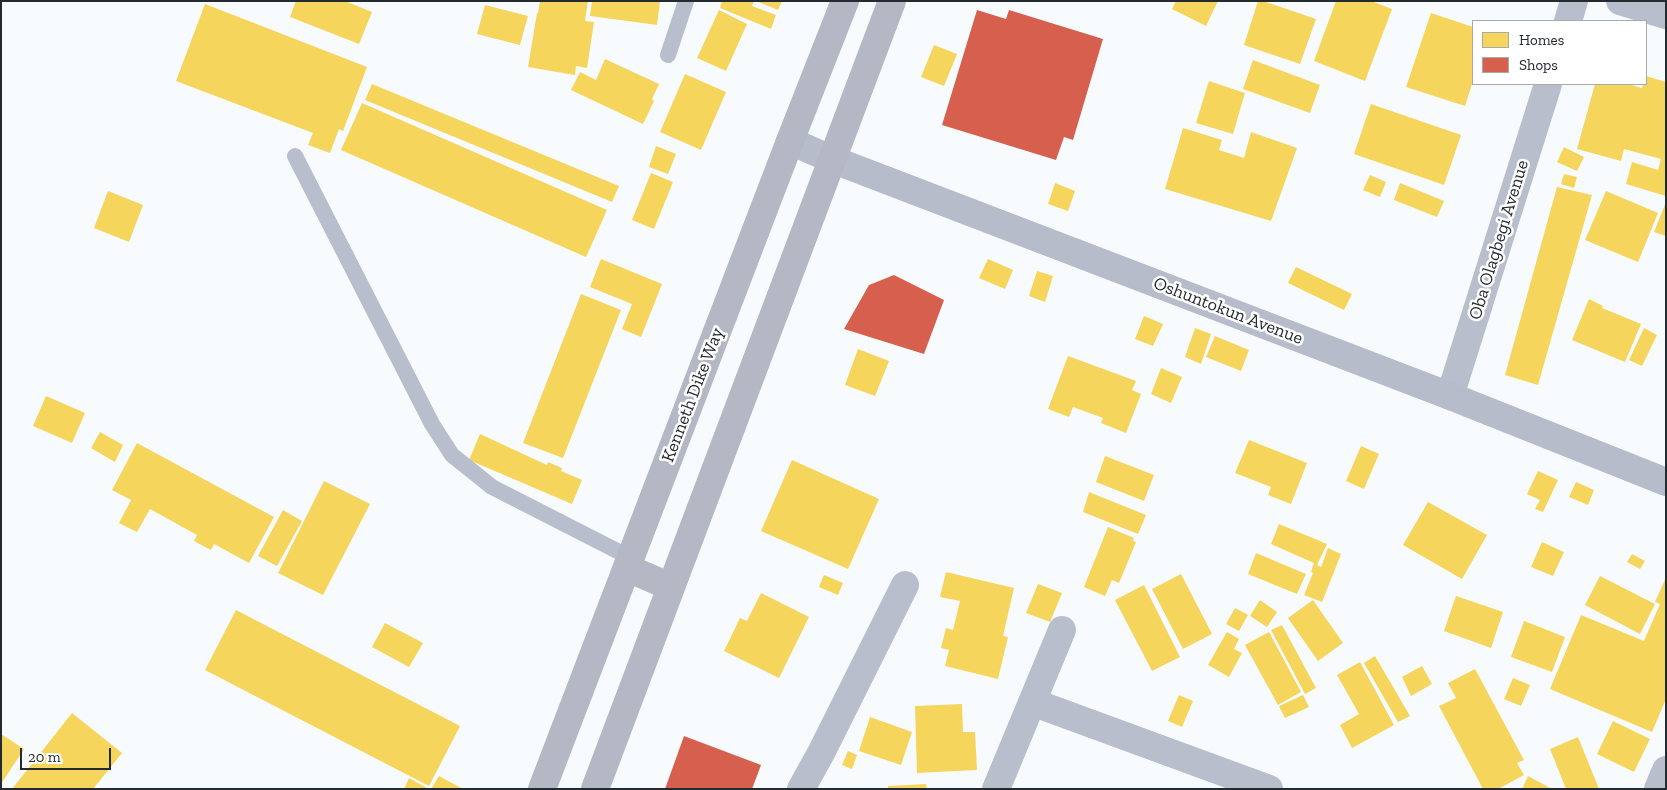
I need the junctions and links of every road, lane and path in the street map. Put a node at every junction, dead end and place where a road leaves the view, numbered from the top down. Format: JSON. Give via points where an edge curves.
{"nodes":[{"id":1,"x":686,"y":1,"type":"edge"},
{"id":2,"x":845,"y":1,"type":"edge"},
{"id":3,"x":892,"y":1,"type":"edge"},
{"id":4,"x":1574,"y":1,"type":"edge"},
{"id":5,"x":1620,"y":1,"type":"edge"},
{"id":6,"x":1666,"y":15,"type":"edge"},
{"id":7,"x":1568,"y":20,"type":"edge"},
{"id":8,"x":668,"y":56,"type":"dead end"},
{"id":9,"x":1548,"y":85,"type":"edge"},
{"id":10,"x":790,"y":141,"type":"junction"},
{"id":11,"x":295,"y":156,"type":"dead end"},
{"id":12,"x":832,"y":159,"type":"junction"},
{"id":13,"x":1450,"y":396,"type":"junction"},
{"id":14,"x":1666,"y":482,"type":"edge"},
{"id":15,"x":628,"y":563,"type":"junction"},
{"id":16,"x":905,"y":585,"type":"dead end"},
{"id":17,"x":671,"y":587,"type":"junction"},
{"id":18,"x":1062,"y":630,"type":"dead end"},
{"id":19,"x":1032,"y":702,"type":"junction"},
{"id":20,"x":1666,"y":770,"type":"edge"},
{"id":21,"x":542,"y":789,"type":"edge"},
{"id":22,"x":595,"y":789,"type":"edge"},
{"id":23,"x":801,"y":789,"type":"edge"},
{"id":24,"x":996,"y":789,"type":"edge"},
{"id":25,"x":1269,"y":789,"type":"edge"},
{"id":26,"x":1658,"y":789,"type":"edge"}],
"edges":[{"from":1,"to":8,"type":"lane"},
{"from":2,"to":10,"type":"highway","name":"Kenneth Dike Way"},
{"from":3,"to":12,"type":"highway"},
{"from":4,"to":7,"type":"street"},
{"from":5,"to":6,"type":"street"},
{"from":9,"to":13,"type":"street","name":"Oba Olagbegi Avenue"},
{"from":10,"to":12,"type":"main road","name":"Oshuntokun Avenue"},
{"from":10,"to":15,"type":"highway","name":"Kenneth Dike Way"},
{"from":11,"to":15,"type":"lane","via":[[432,424],[452,455],[492,487]]},
{"from":12,"to":13,"type":"main road","name":"Oshuntokun Avenue"},
{"from":12,"to":17,"type":"highway"},
{"from":13,"to":14,"type":"main road","name":"Oshuntokun Avenue"},
{"from":15,"to":17,"type":"highway"},
{"from":15,"to":21,"type":"highway","name":"Kenneth Dike Way"},
{"from":16,"to":23,"type":"street"},
{"from":17,"to":22,"type":"highway"},
{"from":18,"to":19,"type":"street"},
{"from":19,"to":24,"type":"street"},
{"from":19,"to":25,"type":"street"},
{"from":20,"to":26,"type":"street"}]}
